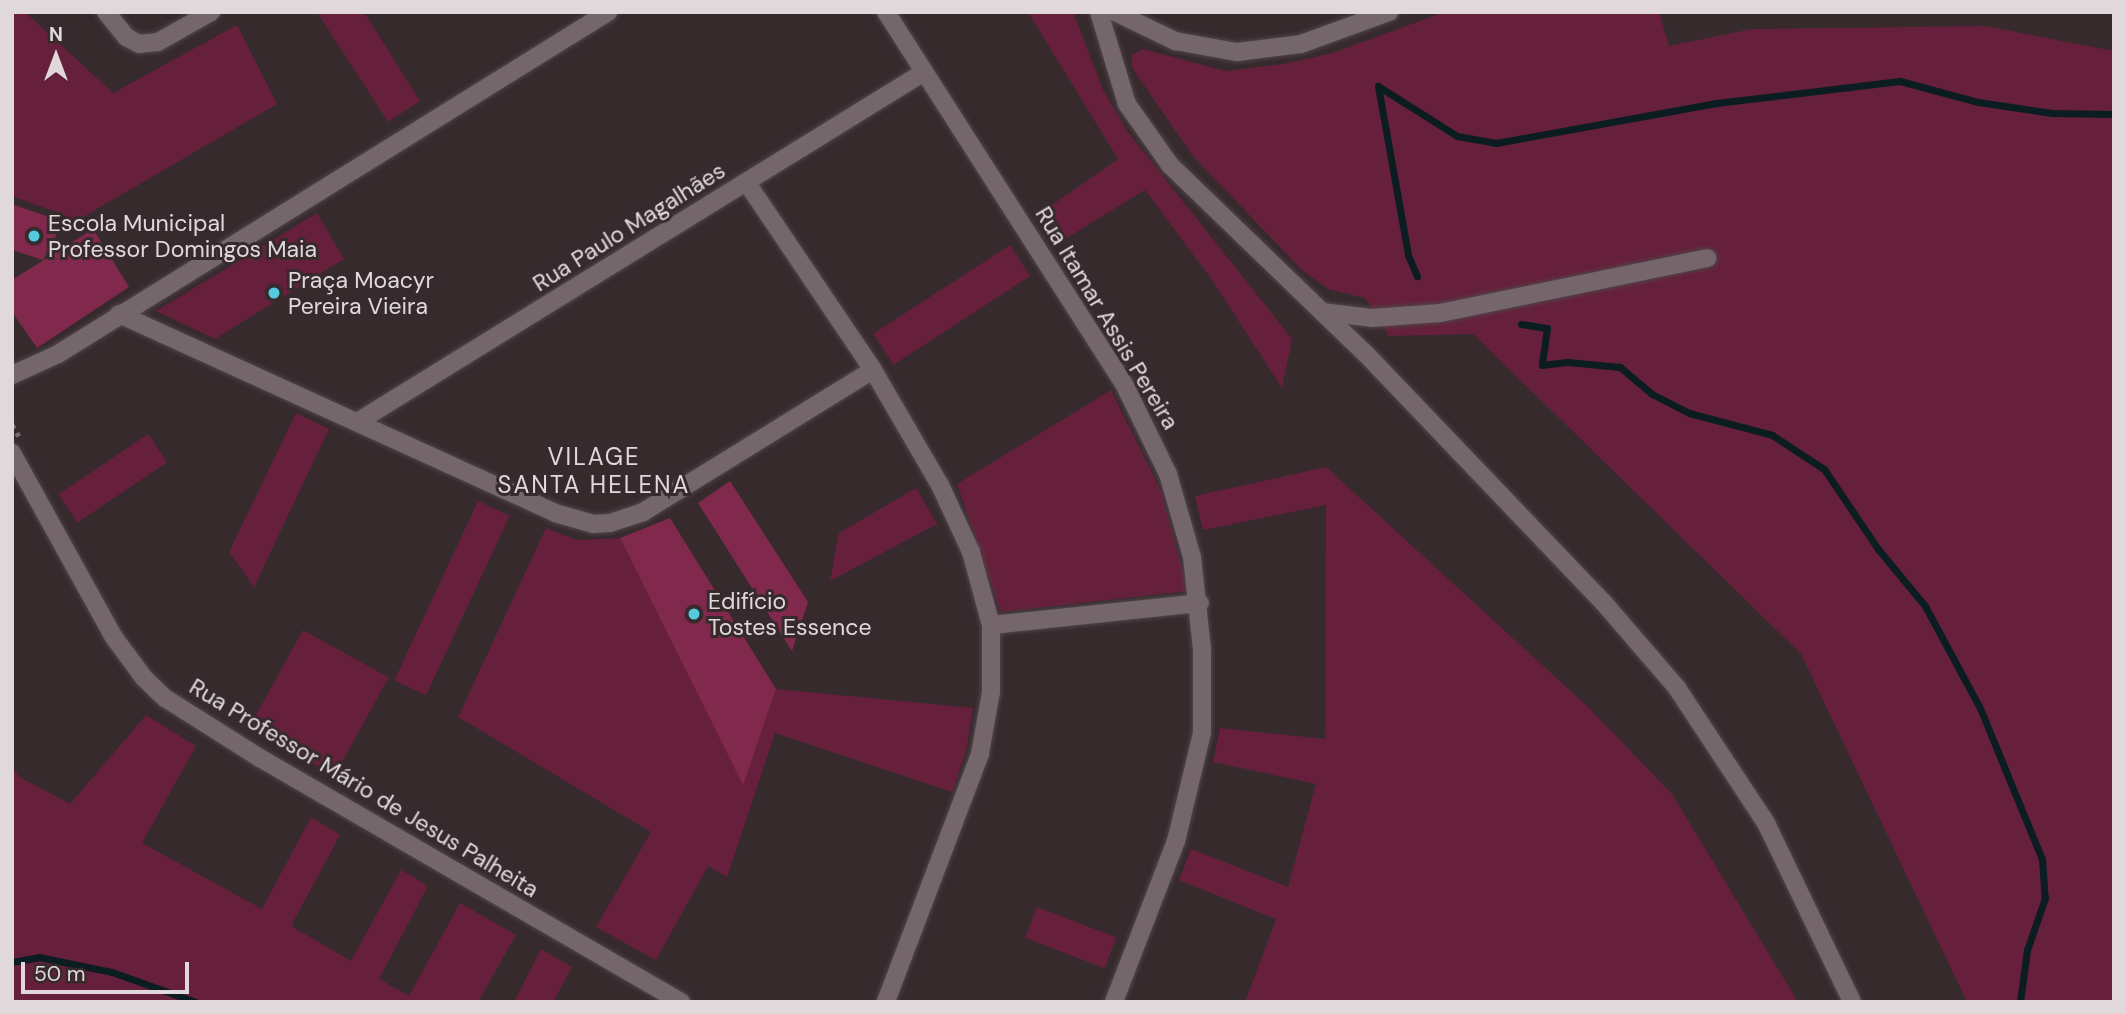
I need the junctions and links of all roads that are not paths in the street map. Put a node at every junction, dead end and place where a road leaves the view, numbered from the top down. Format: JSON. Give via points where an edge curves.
{"nodes":[{"id":1,"x":106,"y":12,"type":"edge"},
{"id":2,"x":211,"y":12,"type":"edge"},
{"id":3,"x":608,"y":12,"type":"edge"},
{"id":4,"x":886,"y":12,"type":"edge"},
{"id":5,"x":1099,"y":12,"type":"edge"},
{"id":6,"x":1115,"y":12,"type":"edge"},
{"id":7,"x":1389,"y":12,"type":"edge"},
{"id":8,"x":923,"y":72,"type":"junction"},
{"id":9,"x":747,"y":183,"type":"junction"},
{"id":10,"x":1707,"y":258,"type":"dead end"},
{"id":11,"x":1322,"y":312,"type":"junction"},
{"id":12,"x":119,"y":314,"type":"junction"},
{"id":13,"x":873,"y":370,"type":"junction"},
{"id":14,"x":12,"y":375,"type":"edge"},
{"id":15,"x":359,"y":421,"type":"junction"},
{"id":16,"x":18,"y":450,"type":"edge"},
{"id":17,"x":1200,"y":603,"type":"junction"},
{"id":18,"x":991,"y":625,"type":"junction"},
{"id":19,"x":681,"y":1002,"type":"edge"},
{"id":20,"x":886,"y":1002,"type":"edge"},
{"id":21,"x":1114,"y":1002,"type":"edge"},
{"id":22,"x":1852,"y":1002,"type":"edge"}],
"edges":[{"from":1,"to":2,"type":"street","via":[[126,37],[139,44],[158,43]]},
{"from":3,"to":12,"type":"street"},
{"from":4,"to":8,"type":"street","name":"Rua Itamar Assis Pereira"},
{"from":5,"to":11,"type":"street","via":[[1117,82],[1151,142],[1191,189]]},
{"from":6,"to":7,"type":"street","via":[[1175,41],[1237,52],[1301,44]]},
{"from":8,"to":9,"type":"street","name":"Rua Paulo Magalhães"},
{"from":8,"to":17,"type":"street","name":"Rua Itamar Assis Pereira","via":[[1100,346],[1151,435],[1181,512]]},
{"from":9,"to":13,"type":"street"},
{"from":9,"to":15,"type":"street","name":"Rua Paulo Magalhães"},
{"from":10,"to":11,"type":"street","via":[[1440,313],[1372,318]]},
{"from":11,"to":22,"type":"street","via":[[1603,602],[1677,688],[1766,823]]},
{"from":12,"to":14,"type":"street","via":[[58,354]]},
{"from":12,"to":15,"type":"street"},
{"from":13,"to":15,"type":"street","via":[[643,512],[610,523],[555,513]]},
{"from":13,"to":18,"type":"street","via":[[951,507],[978,573]]},
{"from":16,"to":19,"type":"street","name":"Rua Professor Mário de Jesus Palheita","via":[[127,657],[165,698]]},
{"from":17,"to":18,"type":"street"},
{"from":17,"to":21,"type":"street","name":"Rua Itamar Assis Pereira","via":[[1205,688],[1192,779],[1176,841]]},
{"from":18,"to":20,"type":"street","via":[[991,692],[980,754]]}]}
